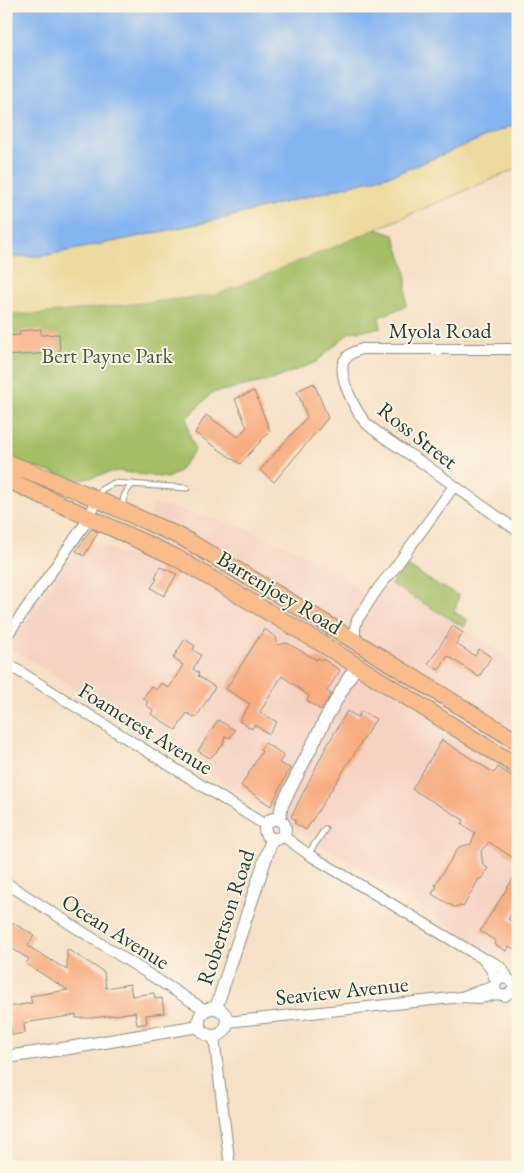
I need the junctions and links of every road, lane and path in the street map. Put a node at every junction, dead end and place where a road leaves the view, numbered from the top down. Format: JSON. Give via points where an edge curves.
{"nodes":[{"id":1,"x":362,"y":348,"type":"joint"},
{"id":2,"x":518,"y":349,"type":"edge"},
{"id":3,"x":6,"y":462,"type":"edge"},
{"id":4,"x":6,"y":479,"type":"edge"},
{"id":5,"x":133,"y":484,"type":"junction"},
{"id":6,"x":454,"y":486,"type":"junction"},
{"id":7,"x":187,"y":488,"type":"dead end"},
{"id":8,"x":97,"y":499,"type":"junction"},
{"id":9,"x":126,"y":512,"type":"junction"},
{"id":10,"x":89,"y":518,"type":"junction"},
{"id":11,"x":518,"y":531,"type":"edge"},
{"id":12,"x":6,"y":637,"type":"edge"},
{"id":13,"x":355,"y":642,"type":"junction"},
{"id":14,"x":6,"y":663,"type":"edge"},
{"id":15,"x":357,"y":666,"type":"junction"},
{"id":16,"x":518,"y":742,"type":"edge"},
{"id":17,"x":518,"y":766,"type":"edge"},
{"id":18,"x":279,"y":820,"type":"junction"},
{"id":19,"x":265,"y":825,"type":"junction"},
{"id":20,"x":325,"y":829,"type":"dead end"},
{"id":21,"x":278,"y":838,"type":"junction"},
{"id":22,"x":308,"y":854,"type":"junction"},
{"id":23,"x":6,"y":884,"type":"edge"},
{"id":24,"x":482,"y":958,"type":"junction"},
{"id":25,"x":512,"y":980,"type":"edge"},
{"id":26,"x":496,"y":987,"type":"junction"},
{"id":27,"x":513,"y":994,"type":"edge"},
{"id":28,"x":210,"y":1009,"type":"junction"},
{"id":29,"x":228,"y":1022,"type":"junction"},
{"id":30,"x":199,"y":1026,"type":"junction"},
{"id":31,"x":214,"y":1037,"type":"junction"},
{"id":32,"x":6,"y":1057,"type":"edge"},
{"id":33,"x":230,"y":1167,"type":"edge"}],
"edges":[{"from":1,"to":2,"type":"street","name":"Myola Road"},
{"from":1,"to":6,"type":"street","name":"Ross Street","via":[[349,355],[342,368],[347,390],[362,417],[375,430]]},
{"from":3,"to":8,"type":"main road","name":"Barrenjoey Road"},
{"from":4,"to":10,"type":"main road","name":"Barrenjoey Road"},
{"from":5,"to":7,"type":"lane"},
{"from":5,"to":8,"type":"lane","via":[[107,485]]},
{"from":5,"to":9,"type":"lane","via":[[124,496]]},
{"from":6,"to":11,"type":"street","name":"Ross Street"},
{"from":6,"to":13,"type":"street","via":[[358,620]]},
{"from":8,"to":9,"type":"main road","name":"Barrenjoey Road"},
{"from":8,"to":10,"type":"street"},
{"from":9,"to":13,"type":"main road","name":"Barrenjoey Road","via":[[183,538]]},
{"from":10,"to":12,"type":"street"},
{"from":10,"to":15,"type":"main road","name":"Barrenjoey Road","via":[[175,556]]},
{"from":13,"to":16,"type":"main road","name":"Barrenjoey Road"},
{"from":14,"to":19,"type":"street","name":"Foamcrest Avenue"},
{"from":15,"to":17,"type":"main road","name":"Barrenjoey Road"},
{"from":15,"to":18,"type":"street","via":[[282,805]]},
{"from":18,"to":19,"type":"street","via":[[270,820]]},
{"from":18,"to":21,"type":"street","via":[[285,826]]},
{"from":19,"to":21,"type":"street","via":[[268,837]]},
{"from":20,"to":22,"type":"lane"},
{"from":21,"to":22,"type":"street"},
{"from":21,"to":28,"type":"street","name":"Robertson Road"},
{"from":22,"to":24,"type":"street"},
{"from":23,"to":28,"type":"street","name":"Ocean Avenue"},
{"from":24,"to":25,"type":"street","via":[[502,967]]},
{"from":24,"to":26,"type":"street","via":[[491,969]]},
{"from":25,"to":26,"type":"street","via":[[501,978]]},
{"from":25,"to":27,"type":"street"},
{"from":26,"to":27,"type":"street","via":[[503,996]]},
{"from":26,"to":29,"type":"street","name":"Seaview Avenue","via":[[460,997]]},
{"from":28,"to":29,"type":"street","via":[[224,1013]]},
{"from":28,"to":30,"type":"street","via":[[201,1014]]},
{"from":29,"to":31,"type":"street","via":[[223,1032]]},
{"from":30,"to":31,"type":"street","via":[[205,1034]]},
{"from":30,"to":32,"type":"street"},
{"from":31,"to":33,"type":"street"}]}
